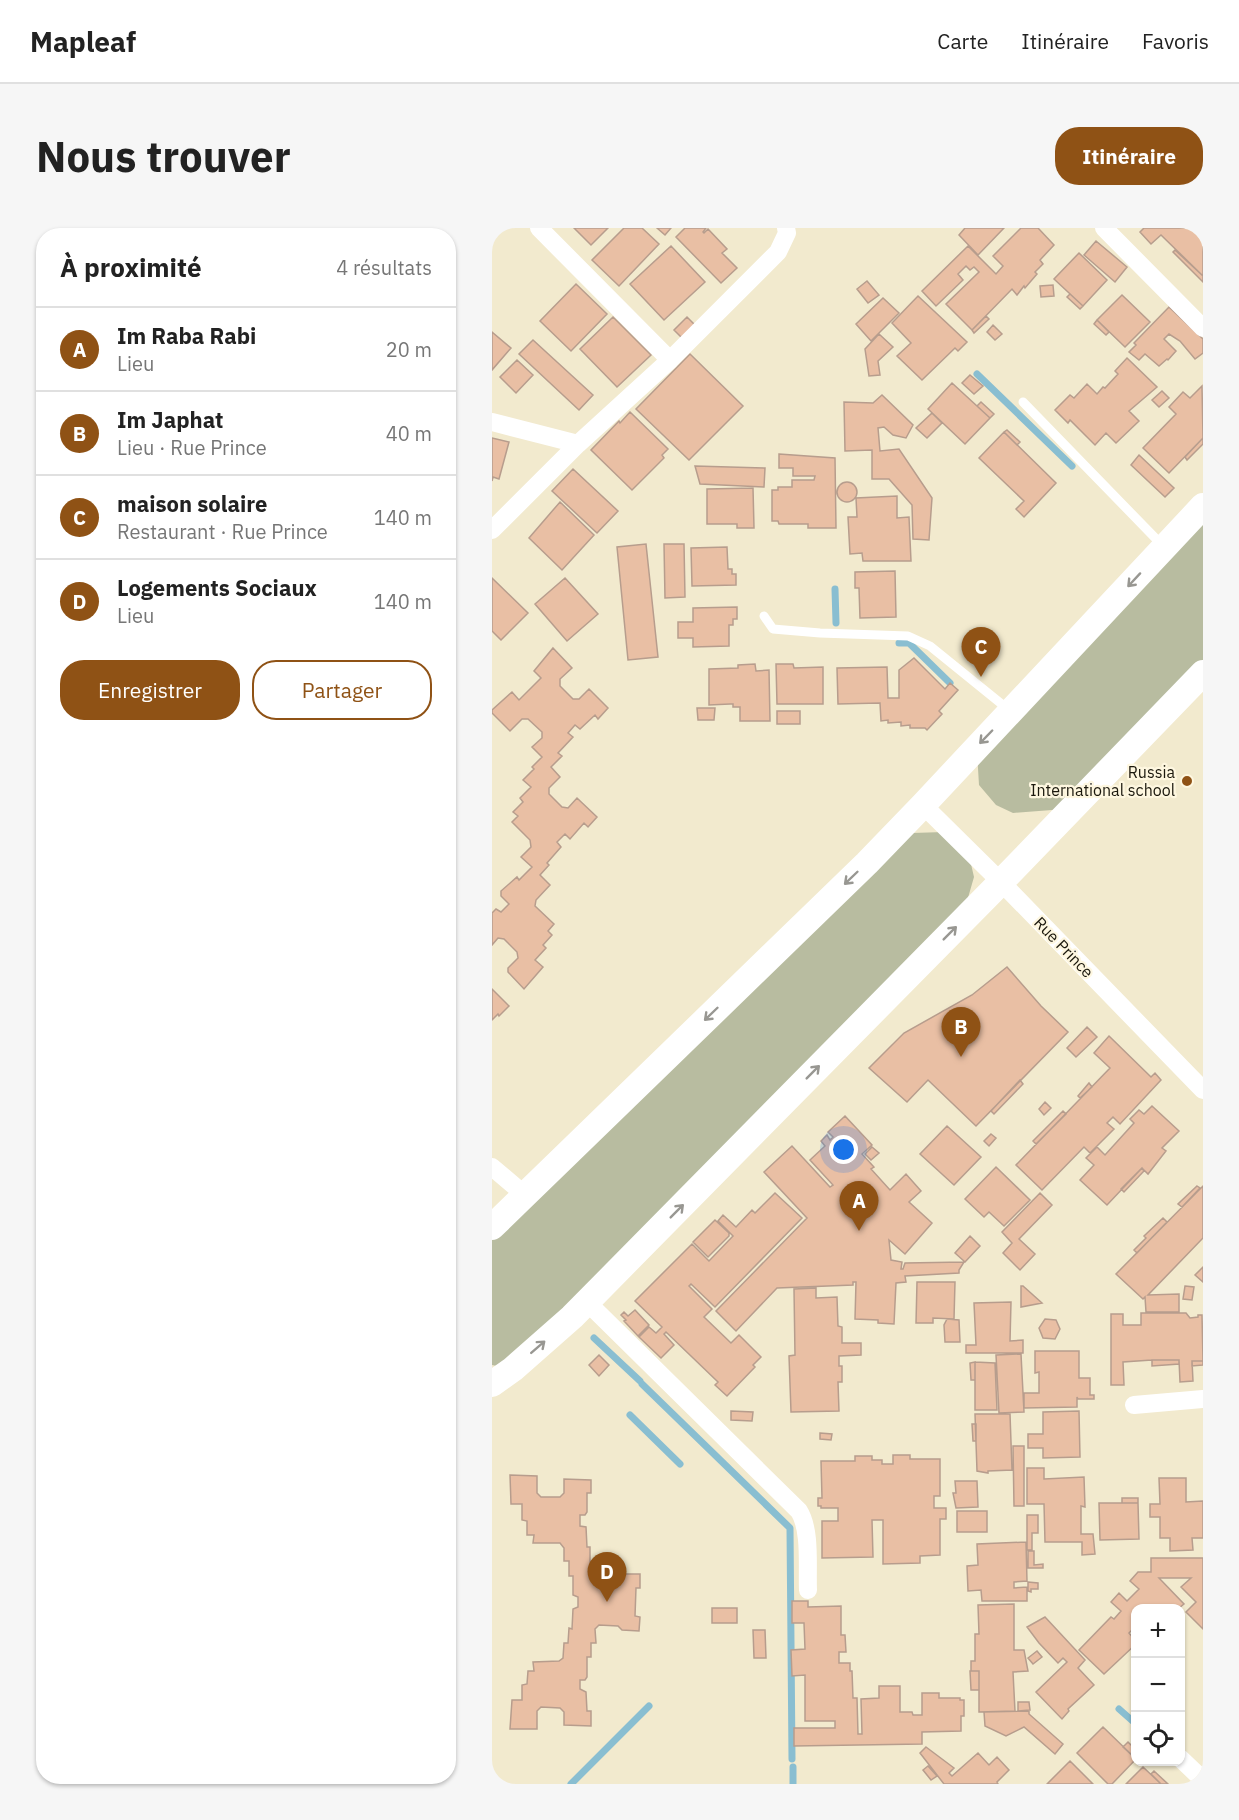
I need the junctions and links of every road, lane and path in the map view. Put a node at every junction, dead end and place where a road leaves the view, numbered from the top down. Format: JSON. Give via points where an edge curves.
{"nodes":[{"id":1,"x":539,"y":228,"type":"edge"},
{"id":2,"x":786,"y":228,"type":"edge"},
{"id":3,"x":1104,"y":228,"type":"edge"},
{"id":4,"x":1203,"y":328,"type":"edge"},
{"id":5,"x":670,"y":360,"type":"junction"},
{"id":6,"x":1023,"y":402,"type":"dead end"},
{"id":7,"x":492,"y":422,"type":"edge"},
{"id":8,"x":578,"y":444,"type":"junction"},
{"id":9,"x":1203,"y":507,"type":"edge"},
{"id":10,"x":492,"y":530,"type":"edge"},
{"id":11,"x":1164,"y":548,"type":"junction"},
{"id":12,"x":765,"y":616,"type":"dead end"},
{"id":13,"x":1203,"y":673,"type":"edge"},
{"id":14,"x":1011,"y":712,"type":"junction"},
{"id":15,"x":923,"y":805,"type":"junction"},
{"id":16,"x":1001,"y":882,"type":"junction"},
{"id":17,"x":1203,"y":1090,"type":"edge"},
{"id":18,"x":492,"y":1167,"type":"edge"},
{"id":19,"x":525,"y":1195,"type":"junction"},
{"id":20,"x":492,"y":1227,"type":"edge"},
{"id":21,"x":587,"y":1302,"type":"junction"},
{"id":22,"x":492,"y":1384,"type":"edge"},
{"id":23,"x":1203,"y":1399,"type":"edge"},
{"id":24,"x":1134,"y":1405,"type":"dead end"},
{"id":25,"x":808,"y":1590,"type":"dead end"},
{"id":26,"x":1185,"y":1763,"type":"edge"},
{"id":27,"x":1203,"y":1780,"type":"edge"}],
"edges":[{"from":1,"to":5,"type":"street"},
{"from":2,"to":5,"type":"street","via":[[778,252]]},
{"from":3,"to":4,"type":"street"},
{"from":5,"to":8,"type":"street"},
{"from":6,"to":11,"type":"lane"},
{"from":7,"to":8,"type":"street"},
{"from":8,"to":10,"type":"street"},
{"from":9,"to":11,"type":"main road"},
{"from":11,"to":14,"type":"main road","one_way":true},
{"from":12,"to":14,"type":"lane","via":[[773,630],[908,636],[930,645]]},
{"from":13,"to":16,"type":"main road"},
{"from":14,"to":15,"type":"main road","one_way":true},
{"from":15,"to":16,"type":"street","name":"Rue Prince"},
{"from":15,"to":19,"type":"main road","one_way":true},
{"from":16,"to":17,"type":"street","name":"Rue Prince"},
{"from":21,"to":16,"type":"main road","one_way":true},
{"from":18,"to":19,"type":"street"},
{"from":19,"to":20,"type":"main road"},
{"from":22,"to":21,"type":"main road","one_way":true},
{"from":21,"to":25,"type":"street","via":[[799,1511],[806,1532]]},
{"from":23,"to":24,"type":"street"},
{"from":26,"to":27,"type":"street"}]}
